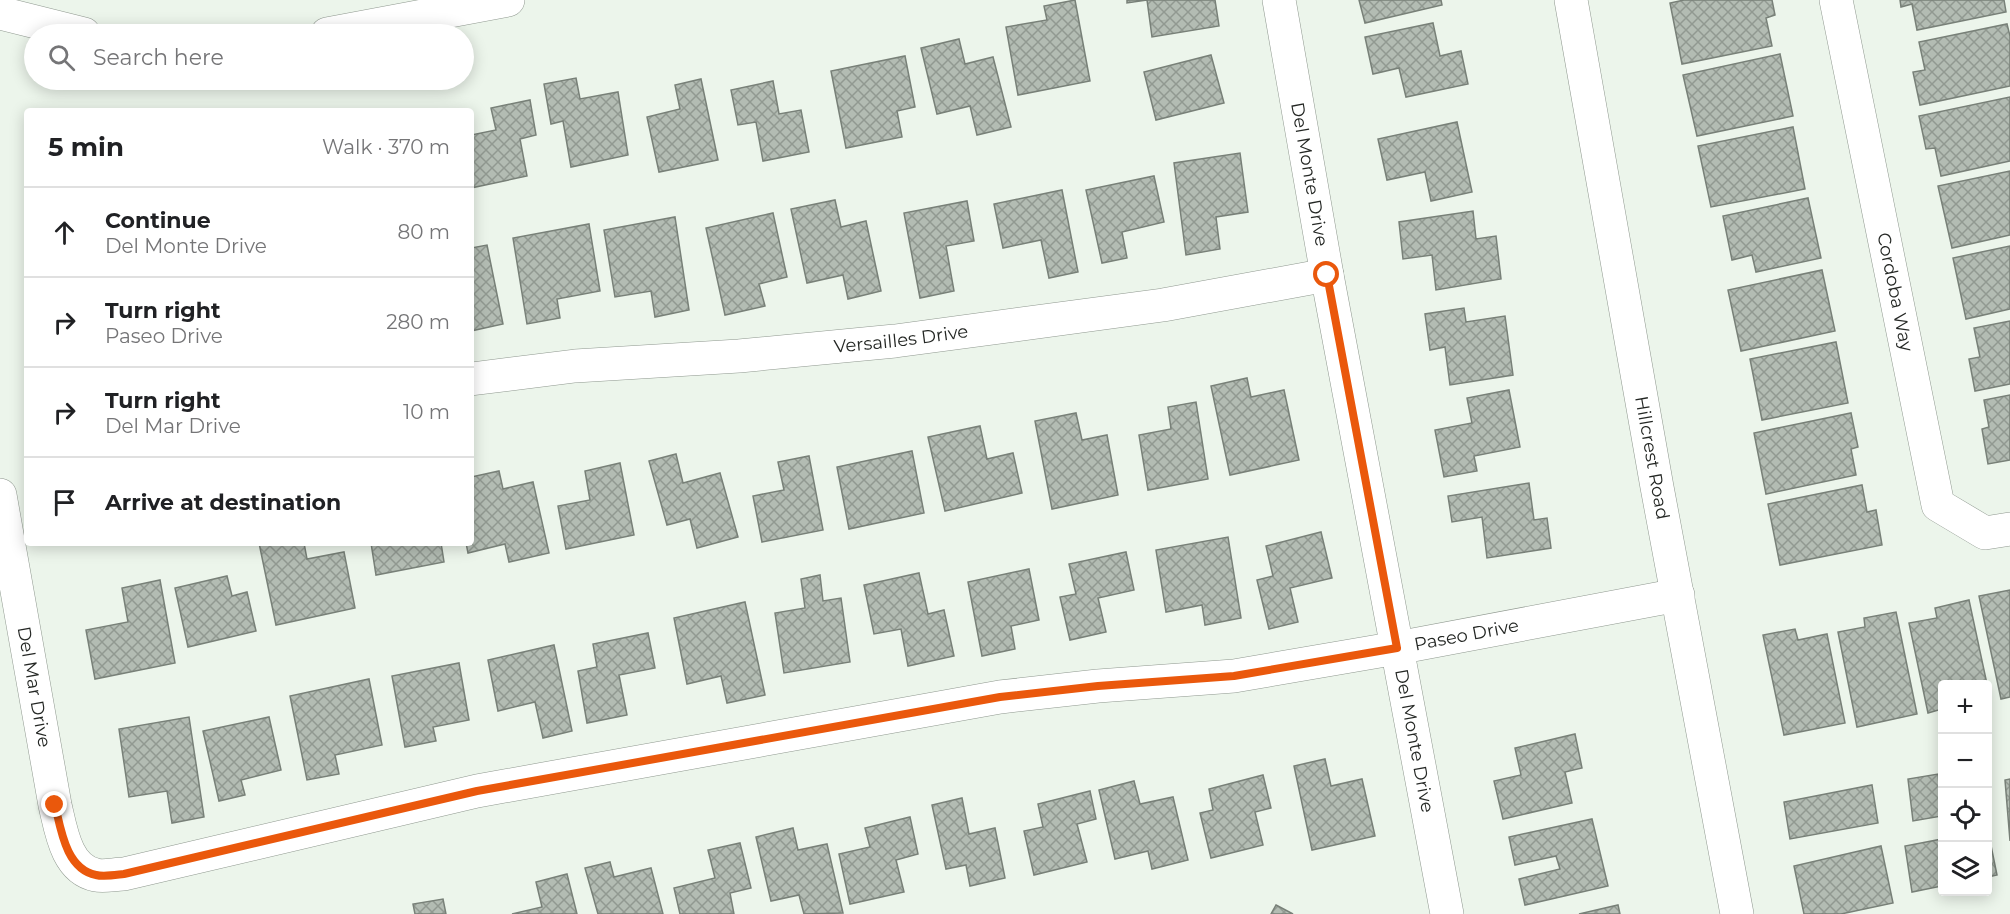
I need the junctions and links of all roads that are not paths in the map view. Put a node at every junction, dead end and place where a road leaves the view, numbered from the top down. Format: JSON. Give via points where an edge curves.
{"nodes":[{"id":1,"x":508,"y":0,"type":"edge"},
{"id":2,"x":1279,"y":0,"type":"edge"},
{"id":3,"x":1571,"y":0,"type":"edge"},
{"id":4,"x":1836,"y":0,"type":"edge"},
{"id":5,"x":0,"y":13,"type":"edge"},
{"id":6,"x":44,"y":24,"type":"edge"},
{"id":7,"x":380,"y":24,"type":"edge"},
{"id":8,"x":1327,"y":275,"type":"junction"},
{"id":9,"x":474,"y":379,"type":"edge"},
{"id":10,"x":8,"y":507,"type":"edge"},
{"id":11,"x":2010,"y":529,"type":"edge"},
{"id":12,"x":1678,"y":595,"type":"junction"},
{"id":13,"x":1397,"y":648,"type":"junction"},
{"id":14,"x":87,"y":872,"type":"joint"},
{"id":15,"x":1447,"y":914,"type":"edge"},
{"id":16,"x":1737,"y":914,"type":"edge"}],
"edges":[{"from":1,"to":7,"type":"street"},
{"from":2,"to":8,"type":"street","name":"Del Monte Drive"},
{"from":3,"to":12,"type":"street","name":"Hillcrest Road"},
{"from":4,"to":11,"type":"street","name":"Cordoba Way","via":[[1938,505],[1985,533]]},
{"from":5,"to":6,"type":"street"},
{"from":8,"to":9,"type":"street","name":"Versailles Drive","via":[[1163,305],[895,341],[575,366]]},
{"from":8,"to":13,"type":"street","name":"Del Monte Drive"},
{"from":10,"to":14,"type":"street","name":"Del Mar Drive","via":[[55,805],[63,840],[76,864]]},
{"from":12,"to":13,"type":"street","name":"Paseo Drive"},
{"from":12,"to":16,"type":"street","name":"Hillcrest Road"},
{"from":13,"to":14,"type":"street","name":"Paseo Drive","via":[[1234,676],[1000,697],[477,791],[124,874]]},
{"from":13,"to":15,"type":"street","name":"Del Monte Drive"}]}
